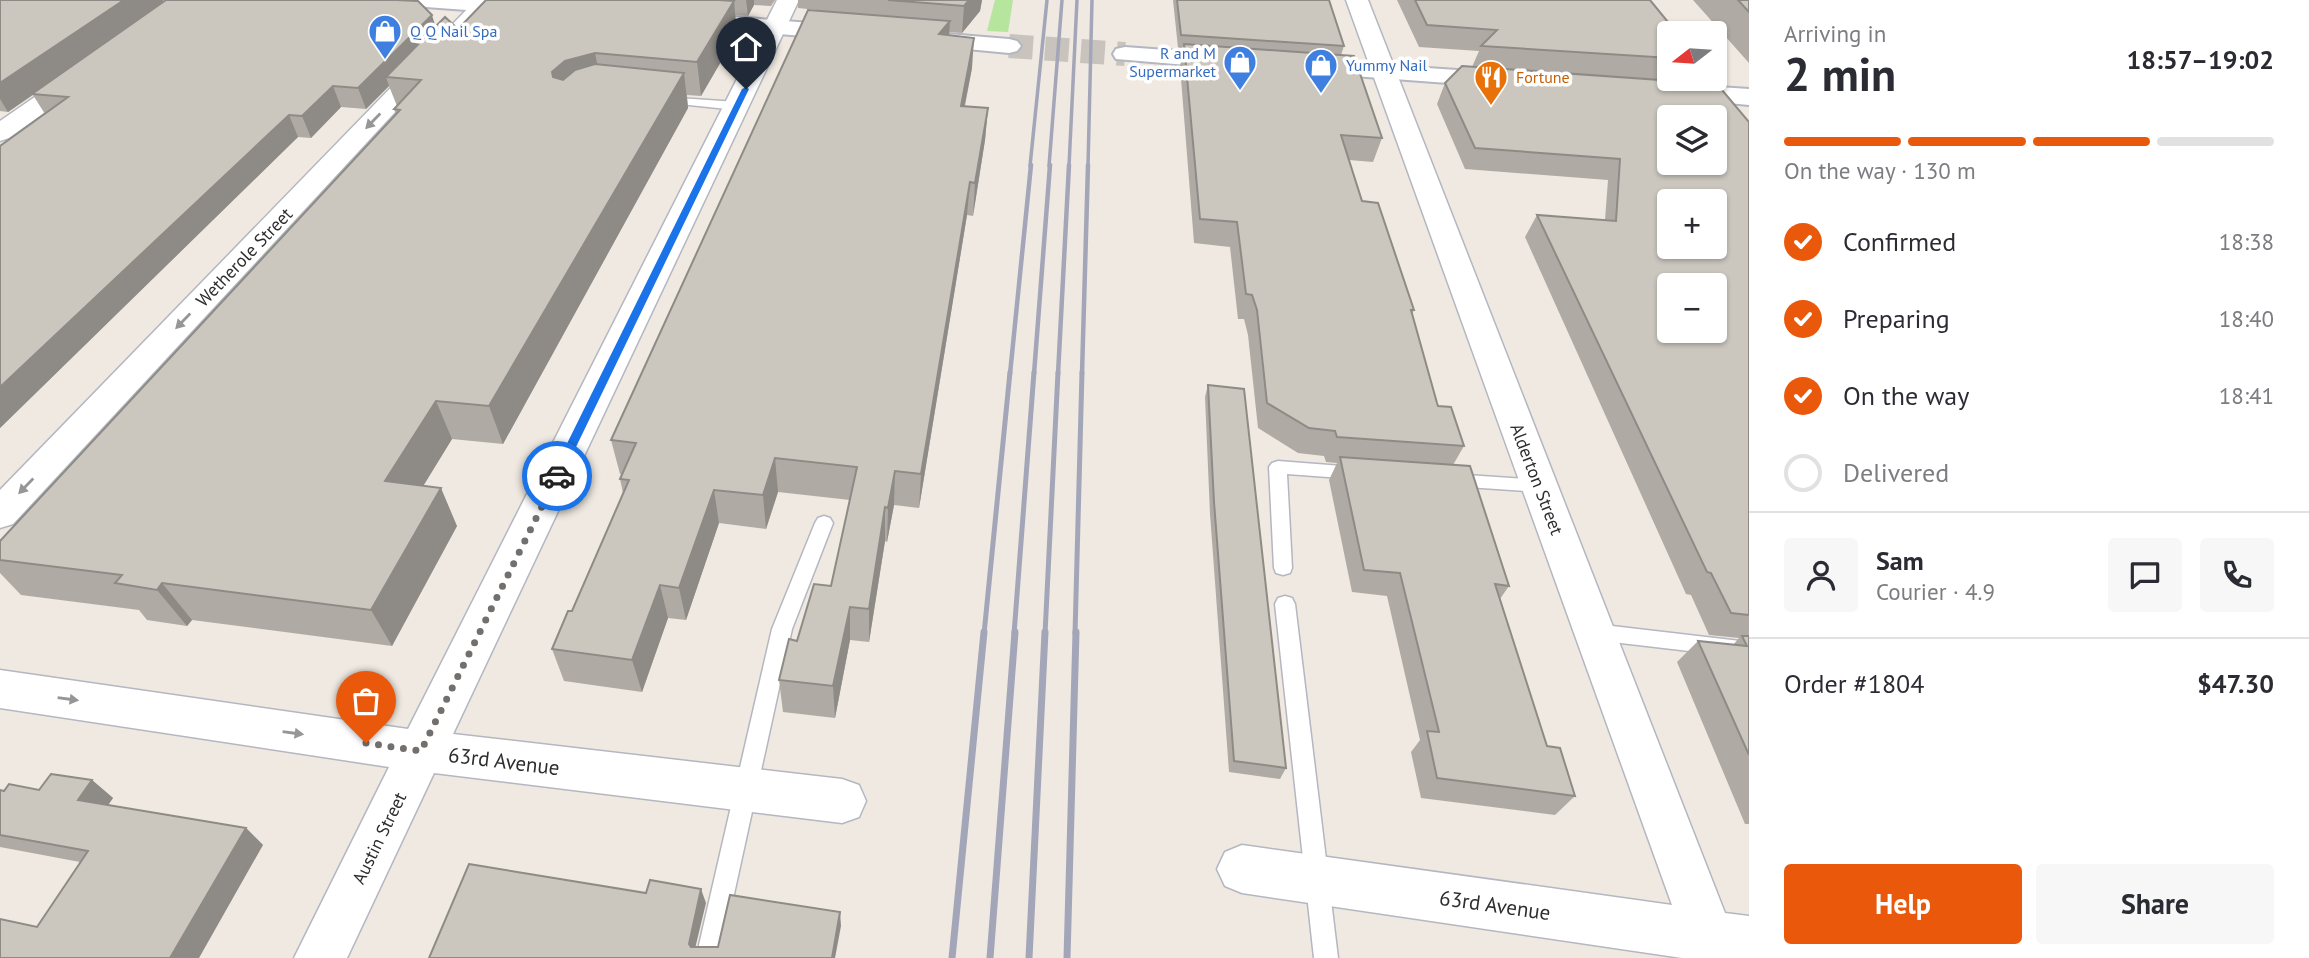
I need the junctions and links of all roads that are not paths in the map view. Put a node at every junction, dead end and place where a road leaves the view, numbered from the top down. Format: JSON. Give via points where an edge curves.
{"nodes":[{"id":1,"x":426,"y":0,"type":"edge"},
{"id":2,"x":1357,"y":0,"type":"edge"},
{"id":3,"x":486,"y":2,"type":"edge"},
{"id":4,"x":555,"y":10,"type":"edge"},
{"id":5,"x":782,"y":14,"type":"edge"},
{"id":6,"x":660,"y":18,"type":"edge"},
{"id":7,"x":865,"y":34,"type":"edge"},
{"id":8,"x":906,"y":38,"type":"edge"},
{"id":9,"x":1009,"y":46,"type":"tunnel mouth"},
{"id":10,"x":1125,"y":54,"type":"tunnel mouth"},
{"id":11,"x":97,"y":64,"type":"edge"},
{"id":12,"x":1259,"y":64,"type":"edge"},
{"id":13,"x":1285,"y":65,"type":"edge"},
{"id":14,"x":1384,"y":72,"type":"junction"},
{"id":15,"x":1522,"y":82,"type":"edge"},
{"id":16,"x":1657,"y":91,"type":"edge"},
{"id":17,"x":654,"y":99,"type":"edge"},
{"id":18,"x":1745,"y":101,"type":"edge"},
{"id":19,"x":737,"y":106,"type":"junction"},
{"id":20,"x":0,"y":133,"type":"edge"},
{"id":21,"x":1374,"y":474,"type":"edge"},
{"id":22,"x":1428,"y":478,"type":"edge"},
{"id":23,"x":1540,"y":486,"type":"junction"},
{"id":24,"x":0,"y":514,"type":"edge"},
{"id":25,"x":824,"y":523,"type":"dead end"},
{"id":26,"x":1283,"y":568,"type":"dead end"},
{"id":27,"x":1285,"y":604,"type":"dead end"},
{"id":28,"x":1595,"y":632,"type":"junction"},
{"id":29,"x":1749,"y":650,"type":"edge"},
{"id":30,"x":0,"y":689,"type":"edge"},
{"id":31,"x":421,"y":751,"type":"junction"},
{"id":32,"x":746,"y":790,"type":"junction"},
{"id":33,"x":842,"y":801,"type":"dead end"},
{"id":34,"x":1242,"y":869,"type":"dead end"},
{"id":35,"x":1316,"y":879,"type":"junction"},
{"id":36,"x":1725,"y":945,"type":"edge"},
{"id":37,"x":320,"y":958,"type":"edge"},
{"id":38,"x":708,"y":958,"type":"edge"},
{"id":39,"x":1326,"y":958,"type":"edge"}],
"edges":[{"from":1,"to":3,"type":"street"},
{"from":2,"to":14,"type":"street","name":"Alderton Street"},
{"from":3,"to":4,"type":"street"},
{"from":3,"to":24,"type":"street","name":"Wetherole Street","one_way":true},
{"from":5,"to":6,"type":"street"},
{"from":5,"to":7,"type":"street"},
{"from":5,"to":19,"type":"street","name":"Austin Street"},
{"from":8,"to":9,"type":"street"},
{"from":10,"to":12,"type":"street"},
{"from":11,"to":20,"type":"street"},
{"from":13,"to":14,"type":"street"},
{"from":14,"to":15,"type":"street"},
{"from":14,"to":23,"type":"street","name":"Alderton Street"},
{"from":16,"to":18,"type":"street"},
{"from":17,"to":19,"type":"lane"},
{"from":19,"to":31,"type":"street","name":"Austin Street"},
{"from":21,"to":26,"type":"lane","via":[[1278,467]]},
{"from":22,"to":23,"type":"lane"},
{"from":23,"to":28,"type":"street","name":"Alderton Street"},
{"from":25,"to":32,"type":"lane","via":[[782,629]]},
{"from":27,"to":35,"type":"lane"},
{"from":28,"to":29,"type":"lane"},
{"from":28,"to":36,"type":"street","name":"Alderton Street"},
{"from":30,"to":31,"type":"street","name":"63rd Avenue","one_way":true},
{"from":31,"to":32,"type":"street","name":"63rd Avenue"},
{"from":31,"to":37,"type":"street","name":"Austin Street"},
{"from":32,"to":33,"type":"street","name":"63rd Avenue"},
{"from":32,"to":38,"type":"lane"},
{"from":34,"to":35,"type":"street","name":"63rd Avenue"},
{"from":35,"to":36,"type":"street","name":"63rd Avenue"},
{"from":35,"to":39,"type":"lane"}]}
